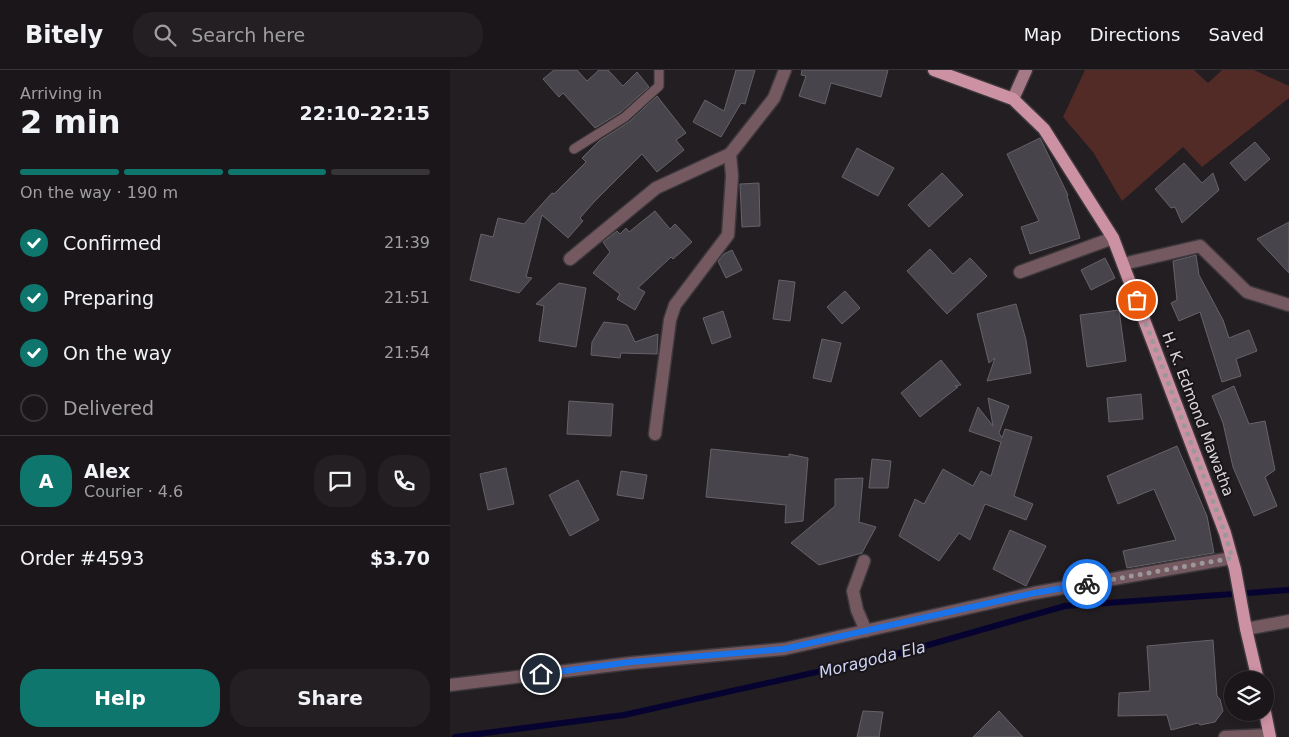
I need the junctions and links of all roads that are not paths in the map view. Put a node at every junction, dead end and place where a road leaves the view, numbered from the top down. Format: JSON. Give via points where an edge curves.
{"nodes":[{"id":1,"x":659,"y":70,"type":"edge"},
{"id":2,"x":785,"y":70,"type":"edge"},
{"id":3,"x":934,"y":70,"type":"edge"},
{"id":4,"x":1026,"y":70,"type":"edge"},
{"id":5,"x":1013,"y":99,"type":"junction"},
{"id":6,"x":574,"y":149,"type":"dead end"},
{"id":7,"x":730,"y":154,"type":"junction"},
{"id":8,"x":1113,"y":238,"type":"junction"},
{"id":9,"x":570,"y":259,"type":"dead end"},
{"id":10,"x":1123,"y":264,"type":"junction"},
{"id":11,"x":1020,"y":272,"type":"dead end"},
{"id":12,"x":1289,"y":305,"type":"edge"},
{"id":13,"x":655,"y":434,"type":"dead end"},
{"id":14,"x":864,"y":561,"type":"dead end"},
{"id":15,"x":1234,"y":563,"type":"junction"},
{"id":16,"x":1289,"y":621,"type":"edge"},
{"id":17,"x":1245,"y":623,"type":"junction"},
{"id":18,"x":866,"y":631,"type":"junction"},
{"id":19,"x":1256,"y":671,"type":"edge"},
{"id":20,"x":450,"y":686,"type":"edge"},
{"id":21,"x":1267,"y":721,"type":"edge"},
{"id":22,"x":1270,"y":736,"type":"edge"},
{"id":23,"x":1225,"y":737,"type":"edge"}],
"edges":[{"from":1,"to":6,"type":"lane","via":[[659,86],[626,117]]},
{"from":2,"to":7,"type":"street","via":[[774,98]]},
{"from":3,"to":5,"type":"main road","name":"H. K. Edmond Mawatha"},
{"from":4,"to":5,"type":"main road"},
{"from":5,"to":8,"type":"main road","name":"H. K. Edmond Mawatha","via":[[1044,129]]},
{"from":7,"to":9,"type":"street","via":[[656,188]]},
{"from":7,"to":13,"type":"street","via":[[732,176],[728,235],[675,305],[670,320]]},
{"from":8,"to":10,"type":"main road","name":"H. K. Edmond Mawatha"},
{"from":8,"to":11,"type":"street"},
{"from":10,"to":12,"type":"street","via":[[1200,246],[1247,292]]},
{"from":10,"to":15,"type":"main road","name":"H. K. Edmond Mawatha"},
{"from":14,"to":18,"type":"street","via":[[853,591]]},
{"from":15,"to":17,"type":"main road","name":"H. K. Edmond Mawatha"},
{"from":15,"to":18,"type":"street","via":[[1034,593]]},
{"from":16,"to":17,"type":"street"},
{"from":17,"to":19,"type":"main road","name":"H. K. Edmond Mawatha"},
{"from":18,"to":20,"type":"street","via":[[784,649],[631,662]]},
{"from":21,"to":22,"type":"main road"},
{"from":22,"to":23,"type":"street"}]}
